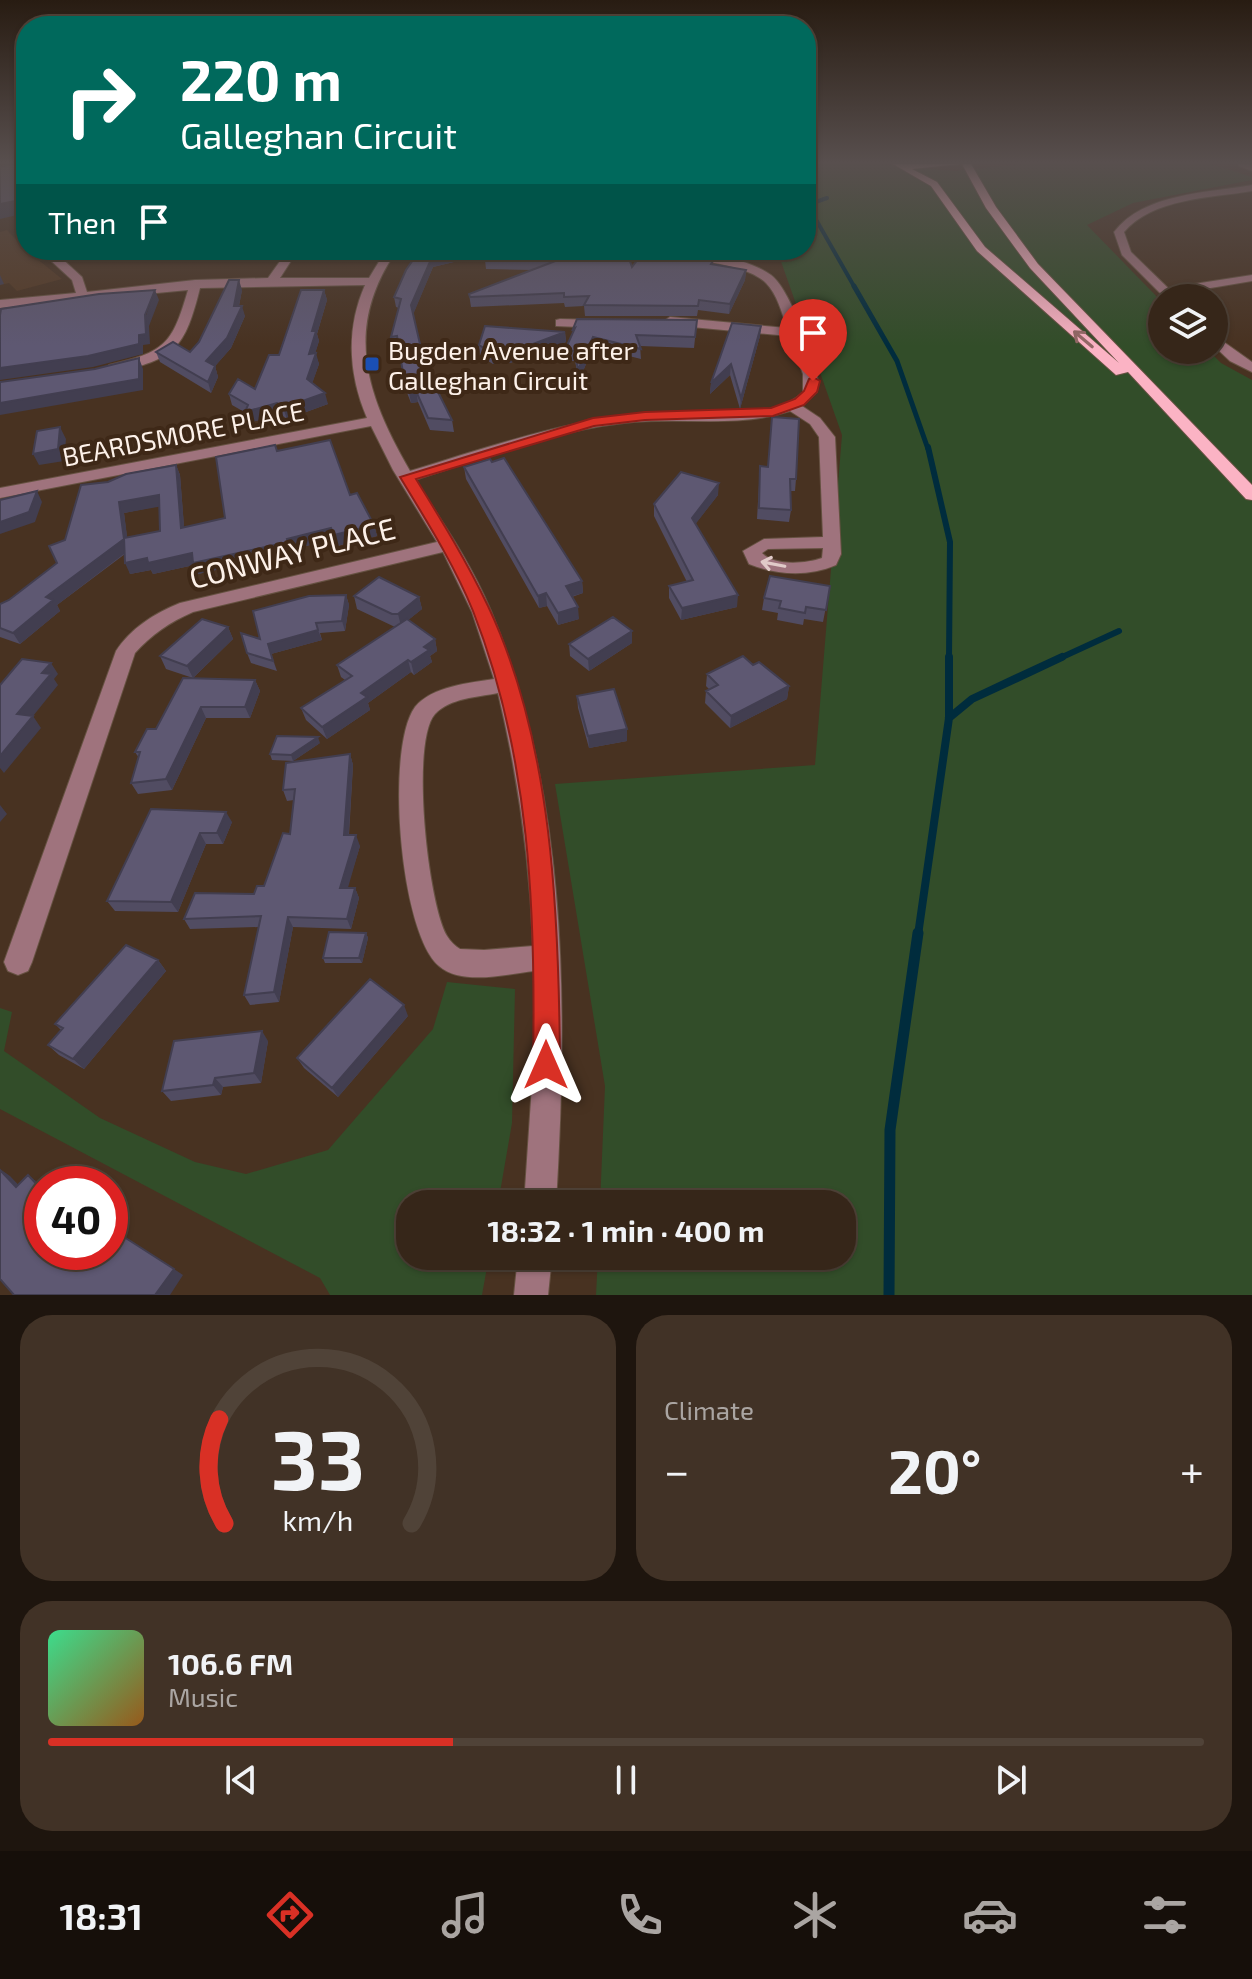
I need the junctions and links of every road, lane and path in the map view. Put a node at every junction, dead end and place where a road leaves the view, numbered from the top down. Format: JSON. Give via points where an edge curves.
{"nodes":[{"id":1,"x":964,"y":224,"type":"edge"},
{"id":2,"x":1004,"y":224,"type":"edge"},
{"id":3,"x":1123,"y":224,"type":"edge"},
{"id":4,"x":56,"y":260,"type":"edge"},
{"id":5,"x":286,"y":260,"type":"edge"},
{"id":6,"x":386,"y":260,"type":"edge"},
{"id":7,"x":701,"y":260,"type":"edge"},
{"id":8,"x":739,"y":260,"type":"edge"},
{"id":9,"x":734,"y":265,"type":"junction"},
{"id":10,"x":1252,"y":278,"type":"edge"},
{"id":11,"x":272,"y":281,"type":"junction"},
{"id":12,"x":372,"y":281,"type":"junction"},
{"id":13,"x":195,"y":284,"type":"junction"},
{"id":14,"x":1158,"y":284,"type":"edge"},
{"id":15,"x":1223,"y":284,"type":"edge"},
{"id":16,"x":82,"y":295,"type":"junction"},
{"id":17,"x":0,"y":304,"type":"edge"},
{"id":18,"x":658,"y":321,"type":"edge"},
{"id":19,"x":560,"y":323,"type":"dead end"},
{"id":20,"x":616,"y":324,"type":"edge"},
{"id":21,"x":793,"y":332,"type":"junction"},
{"id":22,"x":1228,"y":352,"type":"edge"},
{"id":23,"x":1252,"y":368,"type":"edge"},
{"id":24,"x":105,"y":370,"type":"edge"},
{"id":25,"x":792,"y":406,"type":"junction"},
{"id":26,"x":375,"y":421,"type":"junction"},
{"id":27,"x":1185,"y":426,"type":"junction"},
{"id":28,"x":407,"y":477,"type":"junction"},
{"id":29,"x":0,"y":493,"type":"edge"},
{"id":30,"x":1252,"y":495,"type":"edge"},
{"id":31,"x":831,"y":542,"type":"dead end"},
{"id":32,"x":449,"y":545,"type":"junction"},
{"id":33,"x":508,"y":684,"type":"junction"},
{"id":34,"x":547,"y":957,"type":"junction"},
{"id":35,"x":18,"y":962,"type":"dead end"},
{"id":36,"x":541,"y":1190,"type":"edge"},
{"id":37,"x":534,"y":1270,"type":"edge"},
{"id":38,"x":531,"y":1295,"type":"edge"}],
"edges":[{"from":27,"to":1,"type":"main road","one_way":true,"via":[[1011,278]]},
{"from":2,"to":27,"type":"main road","via":[[1034,266]]},
{"from":3,"to":14,"type":"street","via":[[1119,232],[1126,253]]},
{"from":4,"to":16,"type":"street","via":[[78,279]]},
{"from":5,"to":11,"type":"street"},
{"from":6,"to":12,"type":"street"},
{"from":7,"to":9,"type":"street"},
{"from":8,"to":9,"type":"street"},
{"from":9,"to":21,"type":"street","via":[[770,279]]},
{"from":10,"to":15,"type":"street"},
{"from":11,"to":12,"type":"street"},
{"from":11,"to":13,"type":"street"},
{"from":12,"to":26,"type":"street","via":[[357,343],[361,379]]},
{"from":13,"to":16,"type":"street"},
{"from":13,"to":24,"type":"street","via":[[178,343],[154,359]]},
{"from":16,"to":17,"type":"street"},
{"from":18,"to":21,"type":"street"},
{"from":19,"to":20,"type":"street"},
{"from":21,"to":25,"type":"street","via":[[813,381],[810,392]]},
{"from":22,"to":23,"type":"street"},
{"from":25,"to":28,"type":"street","via":[[762,413],[593,422]]},
{"from":25,"to":31,"type":"street","via":[[815,421],[827,437]]},
{"from":26,"to":28,"type":"street"},
{"from":26,"to":29,"type":"street","name":"BEARDSMORE PLACE"},
{"from":27,"to":30,"type":"main road"},
{"from":28,"to":32,"type":"street"},
{"from":32,"to":33,"type":"street","via":[[481,608]]},
{"from":32,"to":35,"type":"street","name":"CONWAY PLACE","via":[[142,621],[126,651]]},
{"from":33,"to":34,"type":"street","via":[[534,803]]},
{"from":33,"to":34,"type":"street","via":[[452,696],[424,711],[414,730],[411,825],[436,949],[449,959],[471,963]]},
{"from":34,"to":36,"type":"street"},
{"from":37,"to":38,"type":"street"}]}
